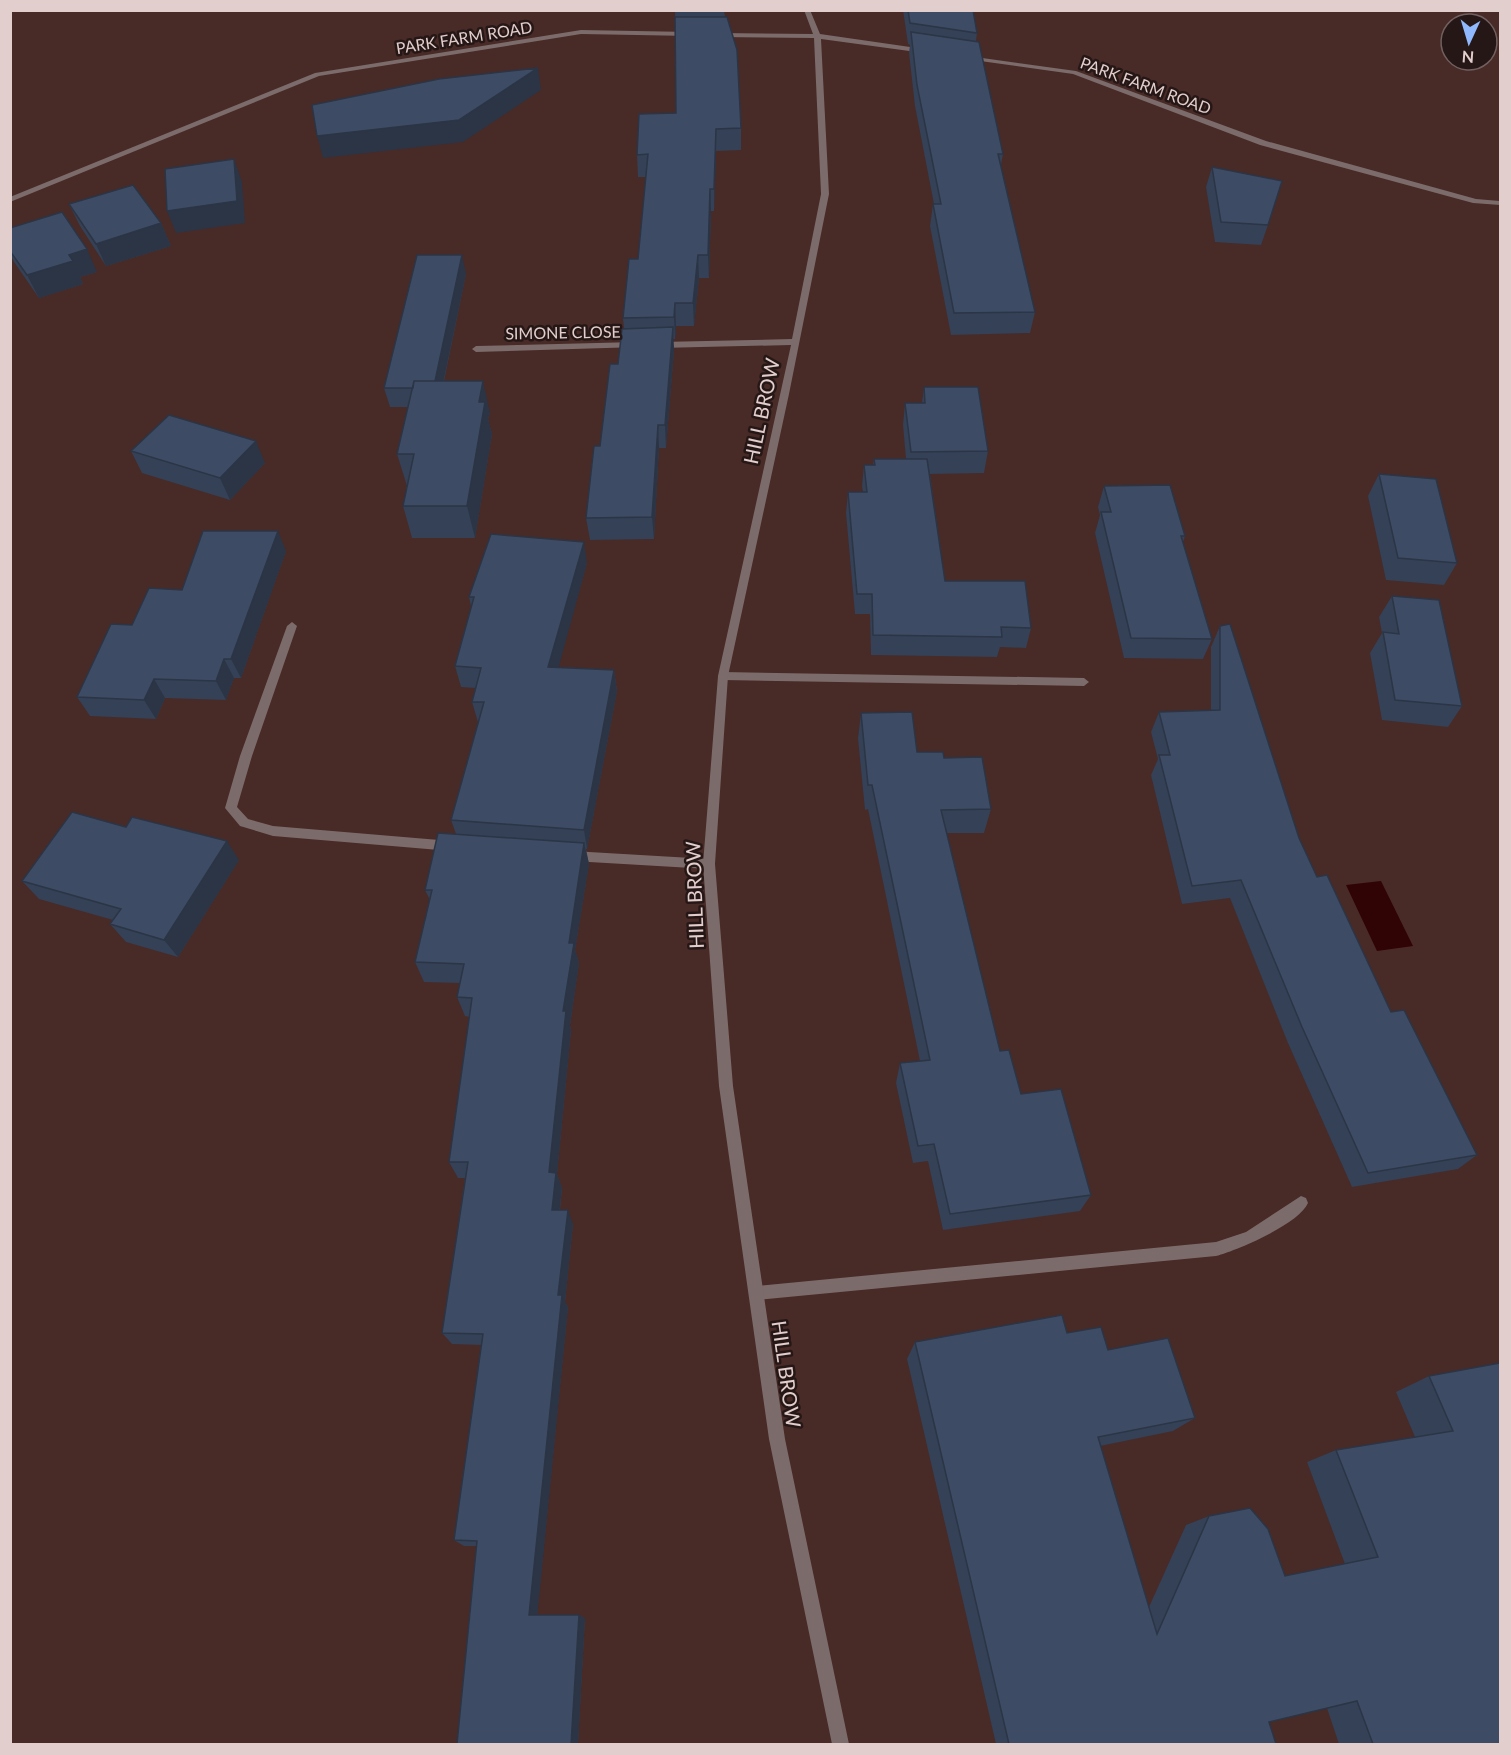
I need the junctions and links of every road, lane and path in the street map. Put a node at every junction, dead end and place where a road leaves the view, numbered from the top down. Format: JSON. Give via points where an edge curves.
{"nodes":[{"id":1,"x":807,"y":10,"type":"edge"},
{"id":2,"x":699,"y":34,"type":"edge"},
{"id":3,"x":711,"y":34,"type":"edge"},
{"id":4,"x":817,"y":36,"type":"junction"},
{"id":5,"x":934,"y":53,"type":"edge"},
{"id":6,"x":957,"y":56,"type":"edge"},
{"id":7,"x":10,"y":201,"type":"edge"},
{"id":8,"x":1500,"y":203,"type":"edge"},
{"id":9,"x":795,"y":342,"type":"junction"},
{"id":10,"x":641,"y":345,"type":"edge"},
{"id":11,"x":653,"y":345,"type":"edge"},
{"id":12,"x":476,"y":349,"type":"dead end"},
{"id":13,"x":292,"y":626,"type":"dead end"},
{"id":14,"x":723,"y":676,"type":"junction"},
{"id":15,"x":1084,"y":682,"type":"dead end"},
{"id":16,"x":459,"y":846,"type":"edge"},
{"id":17,"x":564,"y":855,"type":"edge"},
{"id":18,"x":709,"y":864,"type":"junction"},
{"id":19,"x":1301,"y":1203,"type":"dead end"},
{"id":20,"x":756,"y":1293,"type":"junction"},
{"id":21,"x":841,"y":1744,"type":"edge"}],
"edges":[{"from":1,"to":4,"type":"street","name":"HILL BROW"},
{"from":2,"to":7,"type":"street","name":"PARK FARM ROAD","via":[[581,32],[317,74]]},
{"from":3,"to":4,"type":"street"},
{"from":4,"to":5,"type":"street"},
{"from":4,"to":9,"type":"street","name":"HILL BROW","via":[[825,194]]},
{"from":6,"to":8,"type":"street","name":"PARK FARM ROAD","via":[[1074,72],[1263,143],[1476,201]]},
{"from":9,"to":11,"type":"street"},
{"from":9,"to":14,"type":"street","name":"HILL BROW"},
{"from":10,"to":12,"type":"street","name":"SIMONE CLOSE"},
{"from":13,"to":16,"type":"street","via":[[231,808],[244,823],[273,831]]},
{"from":14,"to":15,"type":"street"},
{"from":14,"to":18,"type":"street","name":"HILL BROW"},
{"from":17,"to":18,"type":"street"},
{"from":18,"to":20,"type":"street","name":"HILL BROW","via":[[726,1086]]},
{"from":19,"to":20,"type":"street","via":[[1264,1231],[1236,1245],[1216,1249]]},
{"from":20,"to":21,"type":"street","name":"HILL BROW","via":[[777,1439]]}]}
